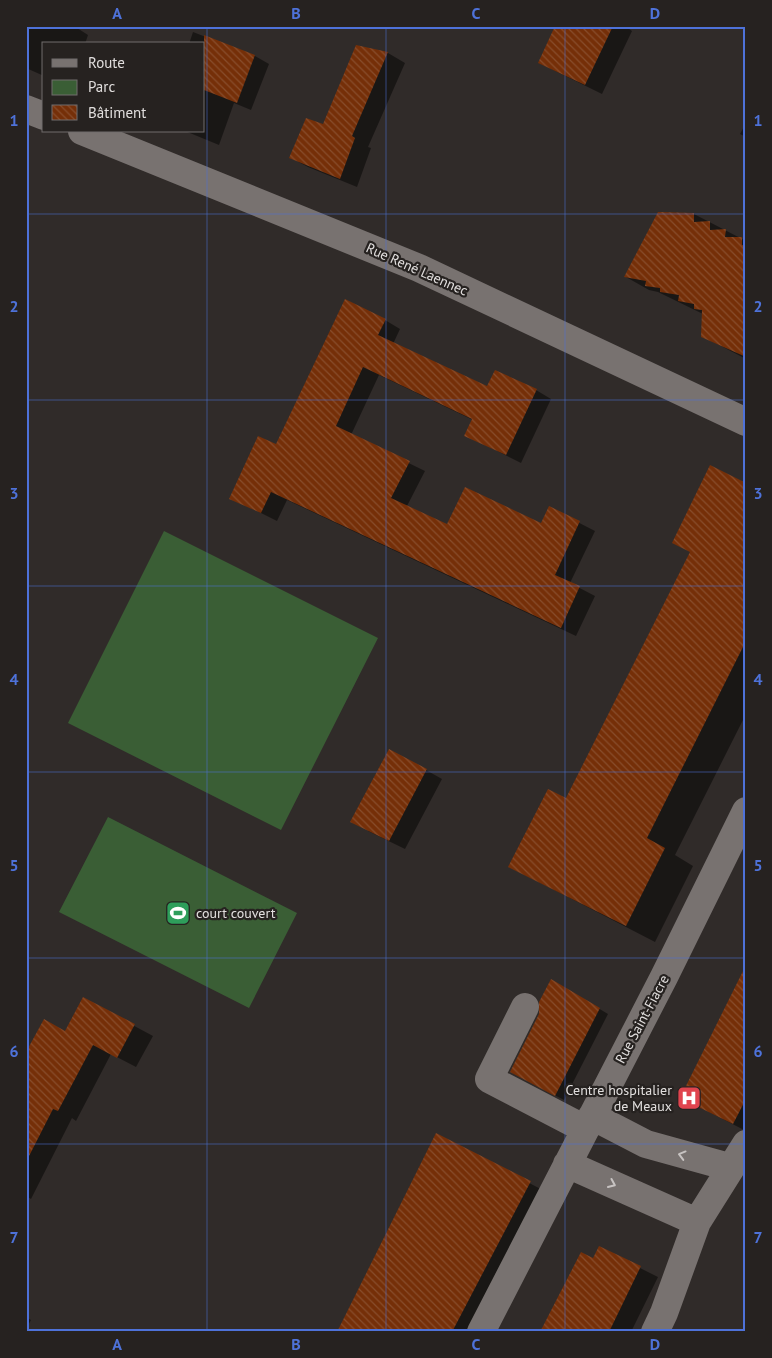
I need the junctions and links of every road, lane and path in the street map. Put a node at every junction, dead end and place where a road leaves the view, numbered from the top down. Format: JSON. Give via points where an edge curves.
{"nodes":[{"id":1,"x":26,"y":109,"type":"edge"},
{"id":2,"x":42,"y":115,"type":"edge"},
{"id":3,"x":84,"y":132,"type":"edge"},
{"id":4,"x":746,"y":422,"type":"edge"},
{"id":5,"x":746,"y":811,"type":"edge"},
{"id":6,"x":525,"y":1007,"type":"dead end"},
{"id":7,"x":588,"y":1122,"type":"junction"},
{"id":8,"x":746,"y":1144,"type":"edge"},
{"id":9,"x":567,"y":1164,"type":"junction"},
{"id":10,"x":729,"y":1168,"type":"junction"},
{"id":11,"x":697,"y":1222,"type":"junction"},
{"id":12,"x":481,"y":1332,"type":"edge"},
{"id":13,"x":654,"y":1332,"type":"edge"}],
"edges":[{"from":1,"to":2,"type":"street"},
{"from":3,"to":4,"type":"street","name":"Rue René Laennec","via":[[419,268]]},
{"from":5,"to":7,"type":"street","name":"Rue Saint-Fiacre"},
{"from":6,"to":7,"type":"street","via":[[489,1079]]},
{"from":7,"to":9,"type":"street","name":"Rue Saint-Fiacre"},
{"from":10,"to":7,"type":"street","one_way":true,"via":[[646,1144]]},
{"from":8,"to":10,"type":"street"},
{"from":9,"to":11,"type":"street","one_way":true},
{"from":9,"to":12,"type":"street","name":"Rue Saint-Fiacre"},
{"from":10,"to":11,"type":"street"},
{"from":11,"to":13,"type":"street","via":[[664,1314]]}]}
